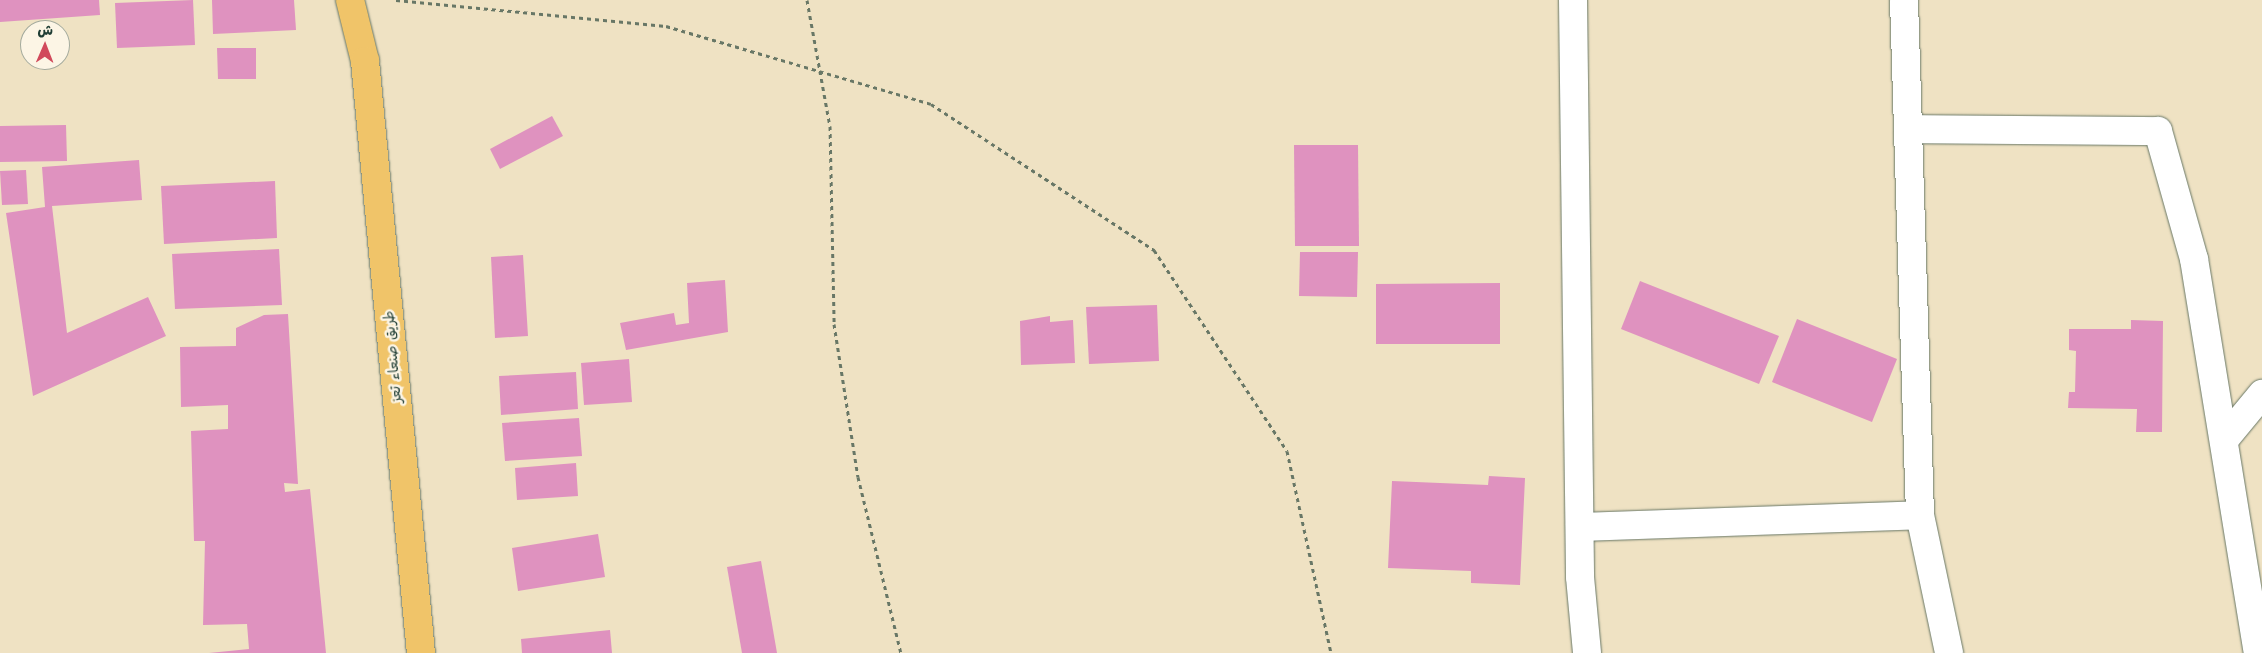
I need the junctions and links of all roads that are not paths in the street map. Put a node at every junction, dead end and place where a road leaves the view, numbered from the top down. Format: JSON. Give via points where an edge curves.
{"nodes":[{"id":1,"x":350,"y":0,"type":"edge"},
{"id":2,"x":371,"y":0,"type":"edge"},
{"id":3,"x":1573,"y":0,"type":"edge"},
{"id":4,"x":1904,"y":0,"type":"edge"},
{"id":5,"x":365,"y":61,"type":"junction"},
{"id":6,"x":1908,"y":129,"type":"junction"},
{"id":7,"x":2262,"y":394,"type":"edge"},
{"id":8,"x":2224,"y":440,"type":"junction"},
{"id":9,"x":1920,"y":515,"type":"junction"},
{"id":10,"x":1580,"y":526,"type":"junction"},
{"id":11,"x":421,"y":653,"type":"edge"},
{"id":12,"x":1587,"y":653,"type":"edge"},
{"id":13,"x":1950,"y":653,"type":"edge"},
{"id":14,"x":2258,"y":653,"type":"edge"}],
"edges":[{"from":1,"to":5,"type":"highway"},
{"from":2,"to":5,"type":"highway"},
{"from":3,"to":10,"type":"street"},
{"from":4,"to":6,"type":"street"},
{"from":5,"to":11,"type":"highway","name":"طريق صنعاء تعز"},
{"from":6,"to":8,"type":"street","via":[[2158,131],[2194,259]]},
{"from":6,"to":9,"type":"street"},
{"from":7,"to":8,"type":"street"},
{"from":8,"to":14,"type":"street"},
{"from":9,"to":10,"type":"street"},
{"from":9,"to":13,"type":"street"},
{"from":10,"to":12,"type":"street"}]}
